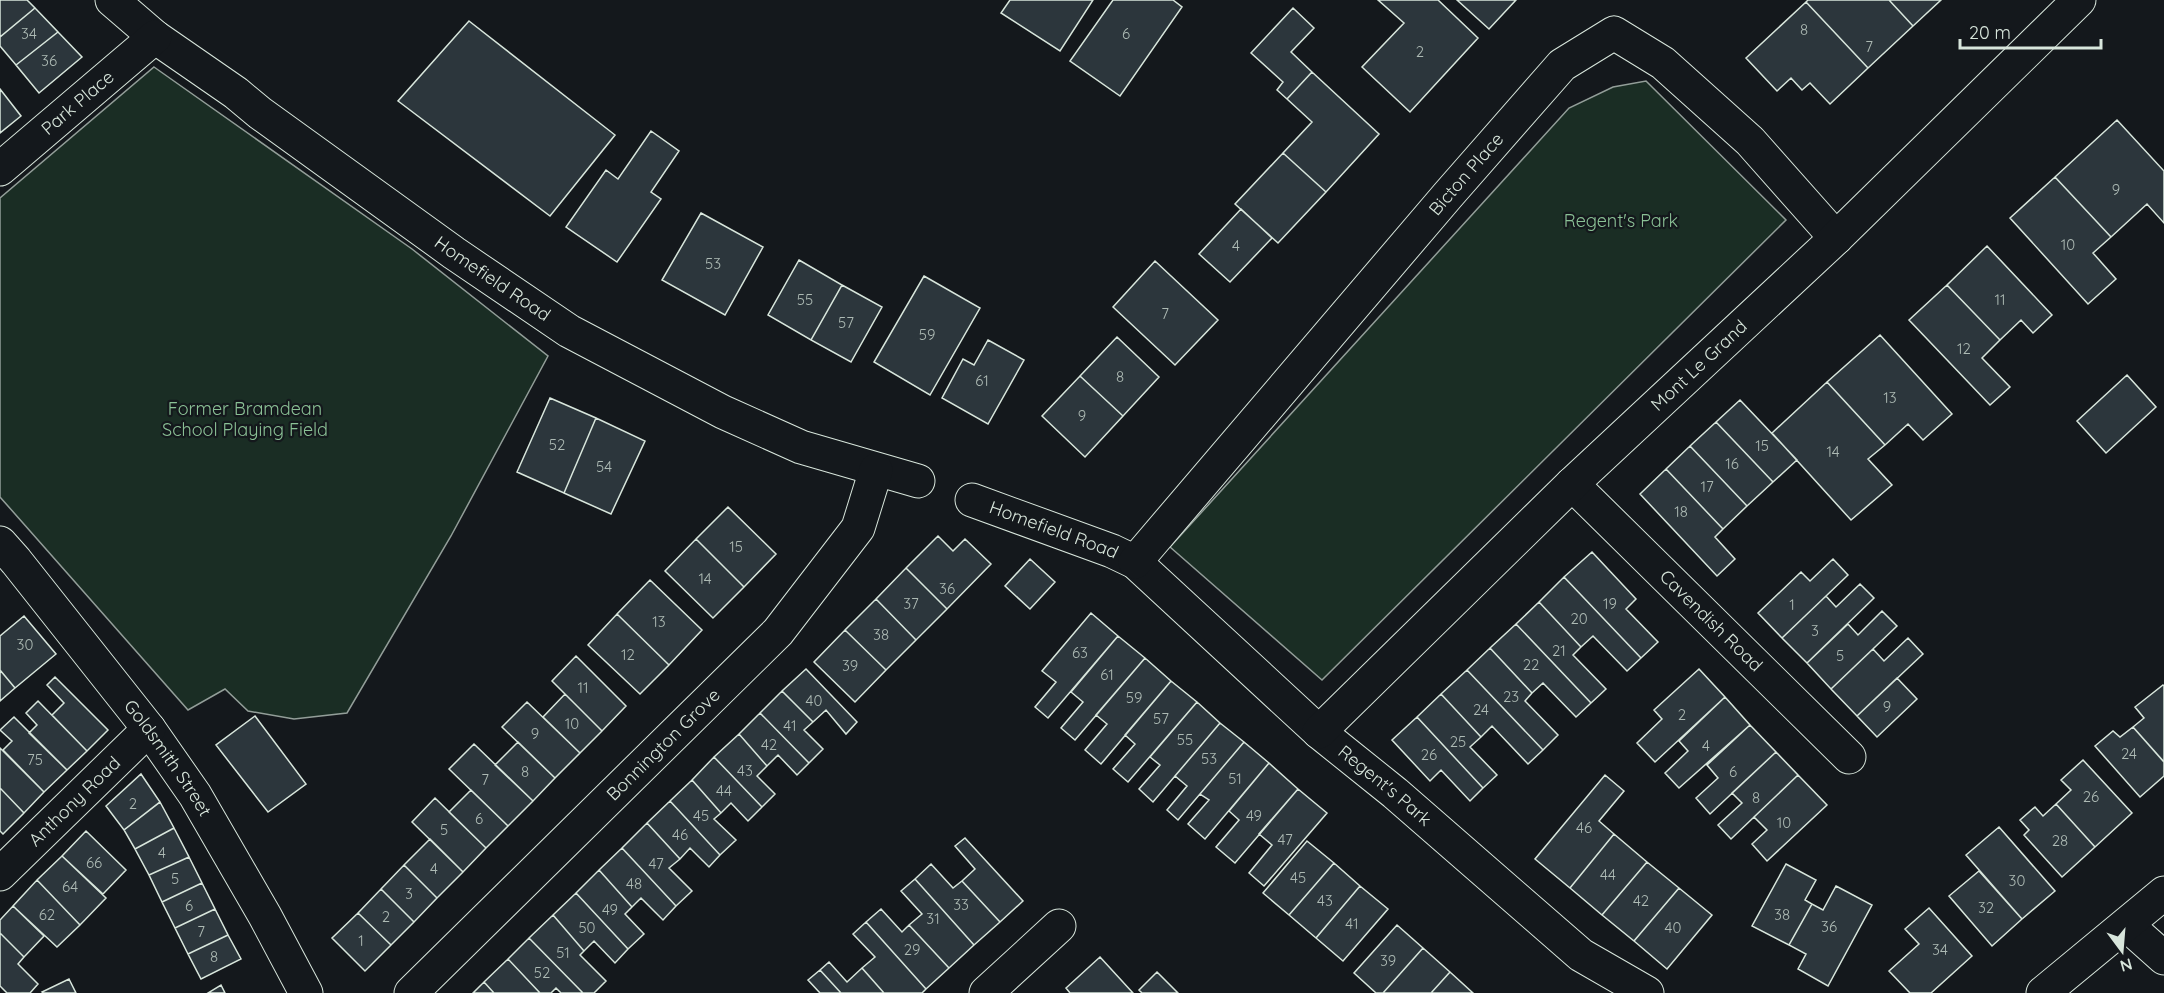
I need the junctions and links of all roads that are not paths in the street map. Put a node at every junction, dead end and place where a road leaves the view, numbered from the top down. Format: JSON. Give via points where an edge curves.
{"nodes":[{"id":1,"x":112,"y":0,"type":"edge"},
{"id":2,"x":2079,"y":0,"type":"edge"},
{"id":3,"x":155,"y":37,"type":"junction"},
{"id":4,"x":0,"y":169,"type":"edge"},
{"id":5,"x":1836,"y":238,"type":"junction"},
{"id":6,"x":876,"y":470,"type":"junction"},
{"id":7,"x":918,"y":482,"type":"dead end"},
{"id":8,"x":1572,"y":484,"type":"junction"},
{"id":9,"x":972,"y":500,"type":"dead end"},
{"id":10,"x":5,"y":560,"type":"edge"},
{"id":11,"x":1135,"y":562,"type":"junction"},
{"id":12,"x":148,"y":729,"type":"junction"},
{"id":13,"x":1319,"y":732,"type":"junction"},
{"id":14,"x":1849,"y":758,"type":"dead end"},
{"id":15,"x":0,"y":874,"type":"edge"},
{"id":16,"x":2164,"y":893,"type":"edge"},
{"id":17,"x":2127,"y":925,"type":"junction"},
{"id":18,"x":1059,"y":926,"type":"dead end"},
{"id":19,"x":2164,"y":958,"type":"edge"},
{"id":20,"x":306,"y":993,"type":"edge"},
{"id":21,"x":411,"y":993,"type":"edge"},
{"id":22,"x":986,"y":993,"type":"edge"},
{"id":23,"x":1647,"y":993,"type":"edge"},
{"id":24,"x":2043,"y":993,"type":"edge"}],
"edges":[{"from":1,"to":3,"type":"street","name":"Homefield Road"},
{"from":2,"to":5,"type":"street","name":"Mont Le Grand"},
{"from":3,"to":4,"type":"street","name":"Park Place"},
{"from":3,"to":6,"type":"street","name":"Homefield Road","via":[[569,332],[723,412],[801,447]]},
{"from":5,"to":8,"type":"street","name":"Mont Le Grand"},
{"from":5,"to":11,"type":"street","name":"Bicton Place","via":[[1750,141],[1663,63],[1614,33],[1562,64]]},
{"from":6,"to":7,"type":"street","name":"Homefield Road"},
{"from":6,"to":21,"type":"street","name":"Bonnington Grove","via":[[858,528],[778,632]]},
{"from":8,"to":13,"type":"street","name":"Mont Le Grand"},
{"from":8,"to":14,"type":"street","name":"Cavendish Road"},
{"from":9,"to":11,"type":"street","name":"Homefield Road"},
{"from":10,"to":12,"type":"street","name":"Goldsmith Street"},
{"from":11,"to":13,"type":"street","name":"Regent's Park"},
{"from":12,"to":15,"type":"street","name":"Anthony Road"},
{"from":12,"to":20,"type":"street","name":"Goldsmith Street","via":[[195,795]]},
{"from":13,"to":23,"type":"street","name":"Regent's Park","via":[[1581,955]]},
{"from":16,"to":17,"type":"street"},
{"from":17,"to":19,"type":"street"},
{"from":17,"to":24,"type":"street"},
{"from":18,"to":22,"type":"street"}]}
